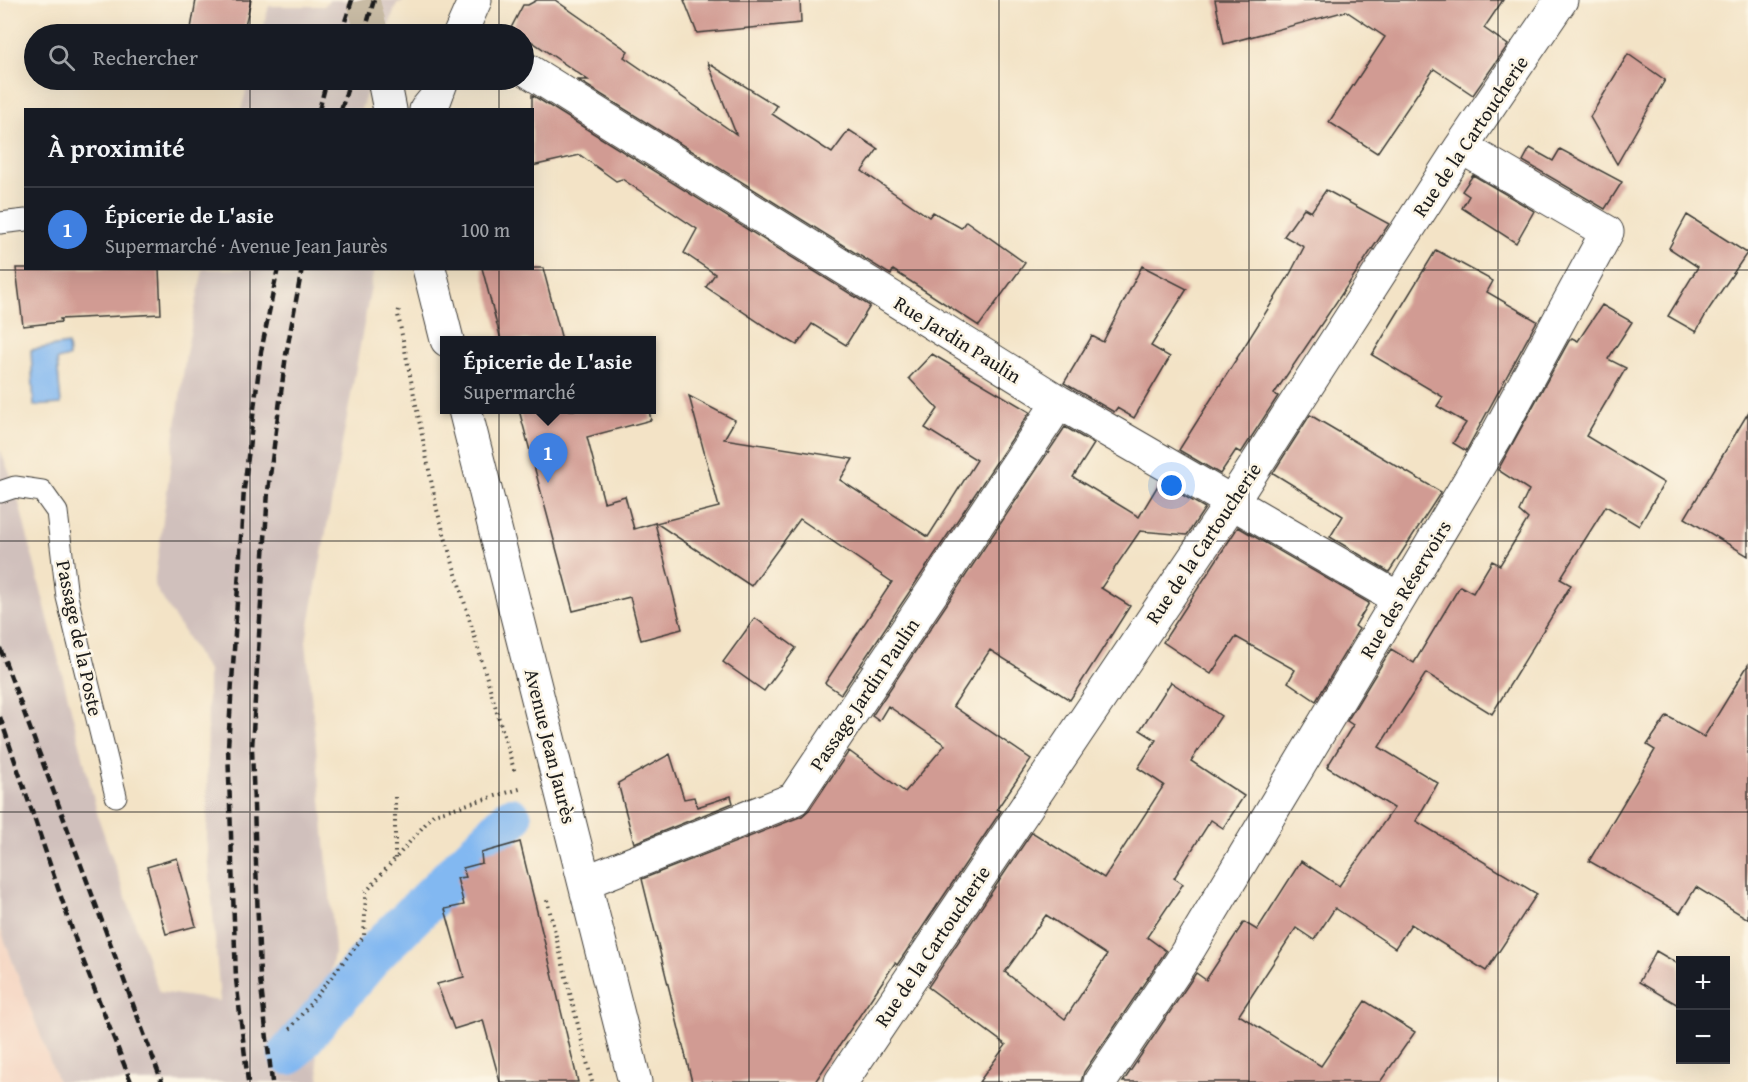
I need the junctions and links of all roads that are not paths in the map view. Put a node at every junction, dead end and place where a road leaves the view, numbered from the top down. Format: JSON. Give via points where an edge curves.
{"nodes":[{"id":1,"x":475,"y":0,"type":"edge"},
{"id":2,"x":1561,"y":0,"type":"edge"},
{"id":3,"x":467,"y":24,"type":"edge"},
{"id":4,"x":534,"y":74,"type":"edge"},
{"id":5,"x":386,"y":90,"type":"edge"},
{"id":6,"x":438,"y":90,"type":"edge"},
{"id":7,"x":390,"y":108,"type":"edge"},
{"id":8,"x":428,"y":108,"type":"edge"},
{"id":9,"x":1461,"y":147,"type":"junction"},
{"id":10,"x":24,"y":220,"type":"edge"},
{"id":11,"x":0,"y":223,"type":"edge"},
{"id":12,"x":430,"y":270,"type":"edge"},
{"id":13,"x":446,"y":336,"type":"edge"},
{"id":14,"x":1059,"y":402,"type":"junction"},
{"id":15,"x":466,"y":414,"type":"edge"},
{"id":16,"x":0,"y":492,"type":"edge"},
{"id":17,"x":1232,"y":501,"type":"junction"},
{"id":18,"x":1399,"y":600,"type":"junction"},
{"id":19,"x":117,"y":796,"type":"dead end"},
{"id":20,"x":585,"y":882,"type":"junction"},
{"id":21,"x":635,"y":1082,"type":"edge"},
{"id":22,"x":841,"y":1082,"type":"edge"},
{"id":23,"x":1100,"y":1082,"type":"edge"}],
"edges":[{"from":1,"to":3,"type":"street"},
{"from":2,"to":9,"type":"street","name":"Rue de la Cartoucherie"},
{"from":4,"to":14,"type":"street","name":"Rue Jardin Paulin"},
{"from":5,"to":7,"type":"street"},
{"from":6,"to":8,"type":"street"},
{"from":9,"to":17,"type":"street","name":"Rue de la Cartoucherie"},
{"from":9,"to":18,"type":"street","name":"Rue des Réservoirs","via":[[1607,232],[1498,433]]},
{"from":10,"to":11,"type":"lane"},
{"from":12,"to":13,"type":"street"},
{"from":14,"to":17,"type":"street","name":"Rue Jardin Paulin"},
{"from":14,"to":20,"type":"street","name":"Passage Jardin Paulin","via":[[794,799]]},
{"from":15,"to":20,"type":"street","name":"Avenue Jean Jaurès"},
{"from":16,"to":19,"type":"lane","name":"Passage de la Poste","via":[[15,487],[42,491],[57,512],[67,597]]},
{"from":17,"to":18,"type":"street","name":"Rue Jardin Paulin"},
{"from":17,"to":22,"type":"street","name":"Rue de la Cartoucherie"},
{"from":18,"to":23,"type":"street","name":"Rue des Réservoirs","via":[[1182,962]]},
{"from":20,"to":21,"type":"street","name":"Avenue Jean Jaurès"}]}
